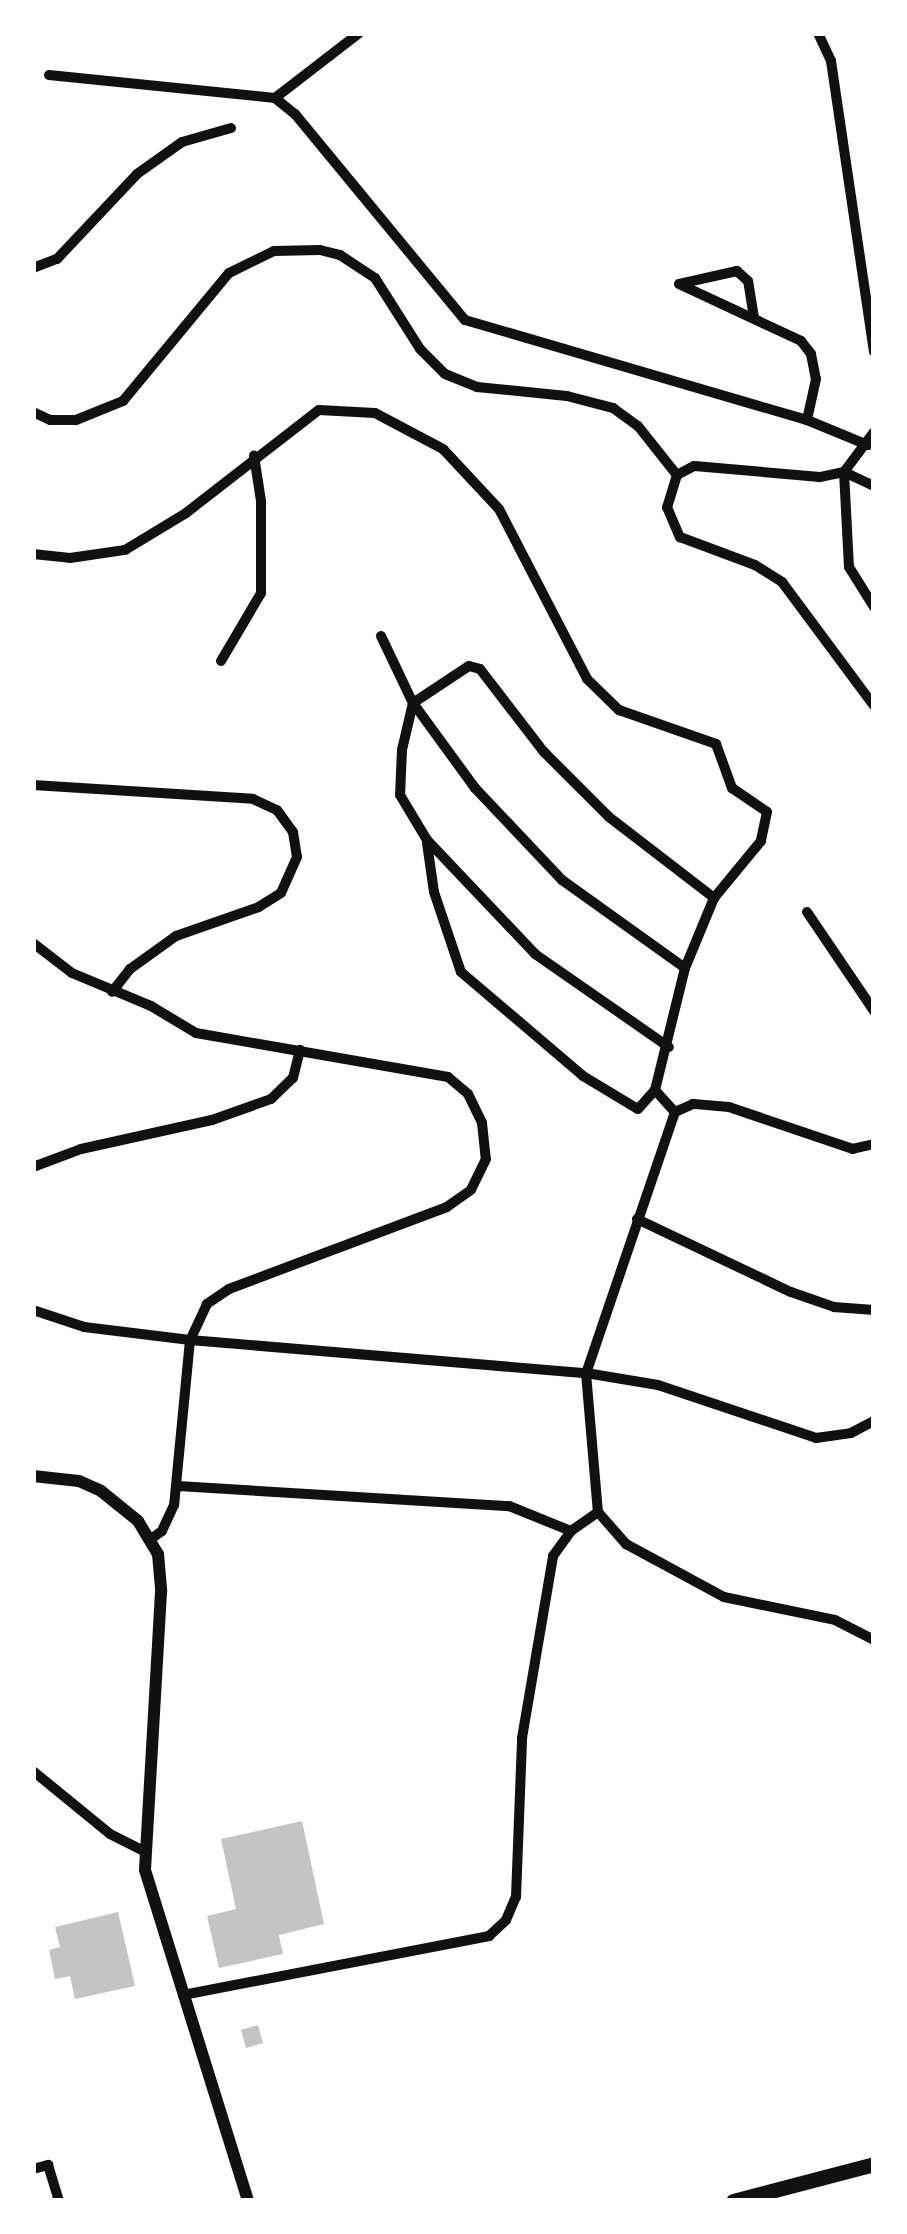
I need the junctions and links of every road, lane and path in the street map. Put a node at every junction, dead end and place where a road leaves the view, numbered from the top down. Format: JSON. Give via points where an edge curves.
{"nodes":[{"id":1,"x":359,"y":33,"type":"edge"},
{"id":2,"x":818,"y":33,"type":"edge"},
{"id":3,"x":49,"y":75,"type":"dead end"},
{"id":4,"x":275,"y":98,"type":"junction"},
{"id":5,"x":232,"y":128,"type":"dead end"},
{"id":6,"x":33,"y":268,"type":"edge"},
{"id":7,"x":754,"y":318,"type":"junction"},
{"id":8,"x":874,"y":352,"type":"edge"},
{"id":9,"x":33,"y":412,"type":"edge"},
{"id":10,"x":807,"y":420,"type":"junction"},
{"id":11,"x":871,"y":439,"type":"edge"},
{"id":12,"x":254,"y":457,"type":"junction"},
{"id":13,"x":844,"y":472,"type":"junction"},
{"id":14,"x":676,"y":475,"type":"junction"},
{"id":15,"x":874,"y":486,"type":"edge"},
{"id":16,"x":33,"y":554,"type":"edge"},
{"id":17,"x":874,"y":607,"type":"edge"},
{"id":18,"x":381,"y":636,"type":"dead end"},
{"id":19,"x":220,"y":661,"type":"dead end"},
{"id":20,"x":413,"y":703,"type":"junction"},
{"id":21,"x":874,"y":706,"type":"edge"},
{"id":22,"x":33,"y":785,"type":"edge"},
{"id":23,"x":427,"y":840,"type":"junction"},
{"id":24,"x":714,"y":898,"type":"junction"},
{"id":25,"x":807,"y":912,"type":"dead end"},
{"id":26,"x":33,"y":943,"type":"edge"},
{"id":27,"x":685,"y":968,"type":"junction"},
{"id":28,"x":112,"y":992,"type":"junction"},
{"id":29,"x":874,"y":1011,"type":"edge"},
{"id":30,"x":669,"y":1047,"type":"junction"},
{"id":31,"x":300,"y":1050,"type":"junction"},
{"id":32,"x":656,"y":1090,"type":"junction"},
{"id":33,"x":675,"y":1112,"type":"junction"},
{"id":34,"x":874,"y":1144,"type":"edge"},
{"id":35,"x":33,"y":1167,"type":"edge"},
{"id":36,"x":638,"y":1219,"type":"junction"},
{"id":37,"x":33,"y":1310,"type":"edge"},
{"id":38,"x":874,"y":1310,"type":"edge"},
{"id":39,"x":190,"y":1340,"type":"junction"},
{"id":40,"x":586,"y":1373,"type":"junction"},
{"id":41,"x":874,"y":1421,"type":"edge"},
{"id":42,"x":33,"y":1476,"type":"edge"},
{"id":43,"x":178,"y":1486,"type":"junction"},
{"id":44,"x":598,"y":1512,"type":"junction"},
{"id":45,"x":572,"y":1531,"type":"junction"},
{"id":46,"x":151,"y":1539,"type":"junction"},
{"id":47,"x":874,"y":1640,"type":"edge"},
{"id":48,"x":33,"y":1771,"type":"edge"},
{"id":49,"x":146,"y":1852,"type":"junction"},
{"id":50,"x":183,"y":1995,"type":"junction"},
{"id":51,"x":874,"y":2164,"type":"edge"},
{"id":52,"x":33,"y":2170,"type":"edge"},
{"id":53,"x":58,"y":2201,"type":"edge"},
{"id":54,"x":248,"y":2201,"type":"edge"},
{"id":55,"x":733,"y":2201,"type":"edge"}],
"edges":[{"from":1,"to":4,"type":"street"},
{"from":2,"to":8,"type":"street","via":[[831,62]]},
{"from":3,"to":4,"type":"street"},
{"from":4,"to":10,"type":"street","via":[[465,320]]},
{"from":5,"to":6,"type":"street","via":[[182,142],[137,174],[56,259]]},
{"from":7,"to":7,"type":"street","via":[[748,281],[737,271],[679,284]]},
{"from":7,"to":10,"type":"street","via":[[811,354],[816,379]]},
{"from":9,"to":14,"type":"street","via":[[76,420],[123,401],[230,273],[274,251],[320,250],[375,278],[420,350],[445,374],[477,387],[613,408],[660,448]]},
{"from":10,"to":11,"type":"street"},
{"from":11,"to":13,"type":"street"},
{"from":12,"to":16,"type":"street","via":[[125,550]]},
{"from":12,"to":19,"type":"street","via":[[261,593]]},
{"from":12,"to":24,"type":"street","via":[[319,410],[376,413],[443,449],[500,509],[587,680],[619,710],[716,744],[732,788],[767,812],[761,841]]},
{"from":13,"to":14,"type":"street","via":[[694,466]]},
{"from":13,"to":15,"type":"street"},
{"from":13,"to":17,"type":"street","via":[[849,567]]},
{"from":14,"to":21,"type":"street","via":[[667,507],[680,537],[782,582]]},
{"from":18,"to":20,"type":"street"},
{"from":20,"to":23,"type":"street","via":[[400,795]]},
{"from":20,"to":24,"type":"street","via":[[469,665],[480,669],[544,752],[609,817]]},
{"from":20,"to":27,"type":"street","via":[[475,788],[562,880]]},
{"from":22,"to":28,"type":"street","via":[[253,799],[277,811],[292,832],[295,870],[281,893],[176,936]]},
{"from":23,"to":30,"type":"street","via":[[536,954]]},
{"from":23,"to":32,"type":"street","via":[[460,972],[638,1109]]},
{"from":24,"to":27,"type":"street"},
{"from":25,"to":29,"type":"street"},
{"from":26,"to":28,"type":"street"},
{"from":27,"to":30,"type":"street"},
{"from":28,"to":31,"type":"street","via":[[196,1033]]},
{"from":30,"to":32,"type":"street"},
{"from":31,"to":35,"type":"street","via":[[293,1078],[272,1099]]},
{"from":31,"to":39,"type":"street","via":[[448,1077],[482,1123],[486,1159],[470,1190],[446,1208],[217,1295],[198,1315]]},
{"from":32,"to":33,"type":"street"},
{"from":33,"to":34,"type":"street","via":[[693,1104],[729,1107],[853,1150]]},
{"from":33,"to":36,"type":"street"},
{"from":36,"to":38,"type":"street","via":[[791,1292]]},
{"from":36,"to":40,"type":"street"},
{"from":37,"to":39,"type":"street","via":[[84,1327]]},
{"from":39,"to":40,"type":"street"},
{"from":39,"to":43,"type":"street"},
{"from":40,"to":41,"type":"street","via":[[658,1385],[816,1438]]},
{"from":40,"to":44,"type":"street"},
{"from":42,"to":46,"type":"street","via":[[101,1491]]},
{"from":43,"to":45,"type":"street","via":[[509,1506]]},
{"from":43,"to":46,"type":"street","via":[[170,1519]]},
{"from":44,"to":45,"type":"street"},
{"from":44,"to":47,"type":"street","via":[[658,1566],[724,1597],[835,1620]]},
{"from":45,"to":50,"type":"street","via":[[553,1556],[545,1594],[522,1738],[516,1898],[506,1920],[489,1936]]},
{"from":46,"to":49,"type":"street","via":[[161,1592]]},
{"from":48,"to":49,"type":"street","via":[[110,1834]]},
{"from":49,"to":50,"type":"street"},
{"from":50,"to":54,"type":"street"},
{"from":51,"to":55,"type":"main road"},
{"from":52,"to":53,"type":"street","via":[[48,2165]]}]}
